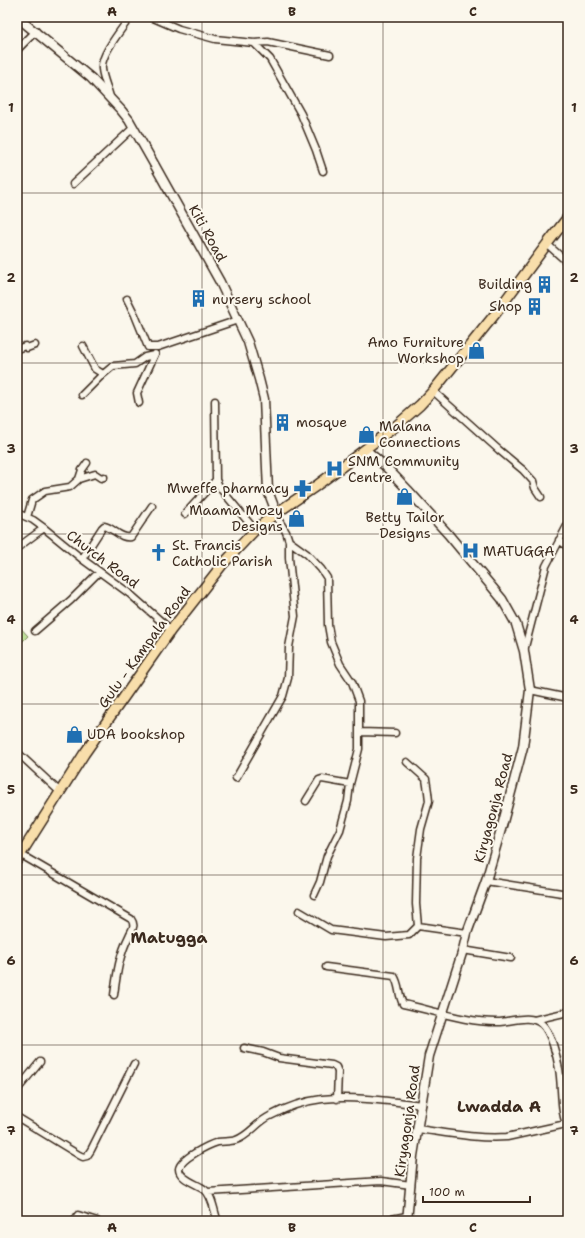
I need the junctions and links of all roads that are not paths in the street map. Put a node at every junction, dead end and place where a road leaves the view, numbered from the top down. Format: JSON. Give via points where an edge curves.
{"nodes":[{"id":1,"x":17,"y":17,"type":"edge"},
{"id":2,"x":130,"y":17,"type":"edge"},
{"id":3,"x":151,"y":17,"type":"edge"},
{"id":4,"x":36,"y":31,"type":"junction"},
{"id":5,"x":254,"y":43,"type":"junction"},
{"id":6,"x":17,"y":50,"type":"edge"},
{"id":7,"x":330,"y":56,"type":"dead end"},
{"id":8,"x":110,"y":97,"type":"junction"},
{"id":9,"x":133,"y":128,"type":"junction"},
{"id":10,"x":323,"y":171,"type":"dead end"},
{"id":11,"x":73,"y":184,"type":"dead end"},
{"id":12,"x":568,"y":217,"type":"edge"},
{"id":13,"x":547,"y":244,"type":"junction"},
{"id":14,"x":568,"y":263,"type":"edge"},
{"id":15,"x":127,"y":299,"type":"dead end"},
{"id":16,"x":238,"y":320,"type":"junction"},
{"id":17,"x":35,"y":345,"type":"dead end"},
{"id":18,"x":83,"y":346,"type":"dead end"},
{"id":19,"x":158,"y":347,"type":"junction"},
{"id":20,"x":17,"y":349,"type":"edge"},
{"id":21,"x":154,"y":355,"type":"junction"},
{"id":22,"x":104,"y":374,"type":"junction"},
{"id":23,"x":433,"y":391,"type":"junction"},
{"id":24,"x":82,"y":395,"type":"dead end"},
{"id":25,"x":215,"y":401,"type":"dead end"},
{"id":26,"x":139,"y":403,"type":"dead end"},
{"id":27,"x":366,"y":450,"type":"junction"},
{"id":28,"x":87,"y":462,"type":"dead end"},
{"id":29,"x":104,"y":478,"type":"dead end"},
{"id":30,"x":78,"y":479,"type":"junction"},
{"id":31,"x":216,"y":480,"type":"junction"},
{"id":32,"x":541,"y":497,"type":"dead end"},
{"id":33,"x":152,"y":506,"type":"dead end"},
{"id":34,"x":17,"y":513,"type":"edge"},
{"id":35,"x":185,"y":514,"type":"dead end"},
{"id":36,"x":275,"y":514,"type":"junction"},
{"id":37,"x":27,"y":517,"type":"junction"},
{"id":38,"x":568,"y":524,"type":"edge"},
{"id":39,"x":44,"y":528,"type":"junction"},
{"id":40,"x":255,"y":530,"type":"junction"},
{"id":41,"x":559,"y":540,"type":"junction"},
{"id":42,"x":289,"y":541,"type":"junction"},
{"id":43,"x":568,"y":547,"type":"edge"},
{"id":44,"x":17,"y":548,"type":"edge"},
{"id":45,"x":82,"y":559,"type":"junction"},
{"id":46,"x":100,"y":572,"type":"junction"},
{"id":47,"x":171,"y":630,"type":"junction"},
{"id":48,"x":35,"y":631,"type":"dead end"},
{"id":49,"x":524,"y":652,"type":"junction"},
{"id":50,"x":530,"y":690,"type":"junction"},
{"id":51,"x":568,"y":698,"type":"edge"},
{"id":52,"x":360,"y":732,"type":"junction"},
{"id":53,"x":395,"y":733,"type":"dead end"},
{"id":54,"x":17,"y":752,"type":"edge"},
{"id":55,"x":407,"y":762,"type":"dead end"},
{"id":56,"x":236,"y":778,"type":"dead end"},
{"id":57,"x":350,"y":784,"type":"junction"},
{"id":58,"x":60,"y":792,"type":"junction"},
{"id":59,"x":306,"y":801,"type":"dead end"},
{"id":60,"x":18,"y":856,"type":"edge"},
{"id":61,"x":486,"y":881,"type":"junction"},
{"id":62,"x":568,"y":894,"type":"edge"},
{"id":63,"x":314,"y":895,"type":"dead end"},
{"id":64,"x":299,"y":911,"type":"dead end"},
{"id":65,"x":418,"y":926,"type":"junction"},
{"id":66,"x":467,"y":933,"type":"junction"},
{"id":67,"x":463,"y":950,"type":"junction"},
{"id":68,"x":511,"y":958,"type":"dead end"},
{"id":69,"x":326,"y":967,"type":"dead end"},
{"id":70,"x":114,"y":995,"type":"dead end"},
{"id":71,"x":568,"y":1012,"type":"edge"},
{"id":72,"x":442,"y":1013,"type":"junction"},
{"id":73,"x":534,"y":1020,"type":"junction"},
{"id":74,"x":244,"y":1048,"type":"dead end"},
{"id":75,"x":40,"y":1062,"type":"dead end"},
{"id":76,"x":134,"y":1064,"type":"dead end"},
{"id":77,"x":17,"y":1090,"type":"edge"},
{"id":78,"x":565,"y":1095,"type":"edge"},
{"id":79,"x":336,"y":1099,"type":"junction"},
{"id":80,"x":422,"y":1104,"type":"junction"},
{"id":81,"x":17,"y":1117,"type":"edge"},
{"id":82,"x":567,"y":1125,"type":"edge"},
{"id":83,"x":418,"y":1129,"type":"junction"},
{"id":84,"x":411,"y":1185,"type":"junction"},
{"id":85,"x":208,"y":1192,"type":"junction"},
{"id":86,"x":407,"y":1219,"type":"edge"},
{"id":87,"x":74,"y":1221,"type":"edge"},
{"id":88,"x":97,"y":1221,"type":"edge"},
{"id":89,"x":220,"y":1221,"type":"edge"},
{"id":90,"x":381,"y":1221,"type":"edge"}],
"edges":[{"from":1,"to":4,"type":"street","name":"Kiti Road"},
{"from":2,"to":8,"type":"street","via":[[103,60],[102,70]]},
{"from":3,"to":5,"type":"street","via":[[179,29],[215,39]]},
{"from":4,"to":6,"type":"street"},
{"from":4,"to":8,"type":"street","name":"Kiti Road"},
{"from":5,"to":7,"type":"street","via":[[268,42]]},
{"from":5,"to":10,"type":"street","via":[[270,59],[301,114]]},
{"from":8,"to":9,"type":"street","name":"Kiti Road"},
{"from":9,"to":11,"type":"street"},
{"from":9,"to":16,"type":"street","name":"Kiti Road","via":[[184,215]]},
{"from":12,"to":13,"type":"main road","name":"Gulu - Kampala Road"},
{"from":13,"to":14,"type":"street"},
{"from":13,"to":23,"type":"main road","name":"Gulu - Kampala Road"},
{"from":15,"to":19,"type":"street","via":[[148,347]]},
{"from":16,"to":19,"type":"street"},
{"from":16,"to":36,"type":"street","name":"Kiti Road","via":[[254,359],[264,399],[268,491]]},
{"from":17,"to":20,"type":"street"},
{"from":18,"to":22,"type":"street","via":[[95,369]]},
{"from":19,"to":21,"type":"street"},
{"from":21,"to":22,"type":"street","via":[[135,364],[113,366]]},
{"from":21,"to":26,"type":"street","via":[[137,393]]},
{"from":22,"to":24,"type":"street"},
{"from":23,"to":27,"type":"main road","name":"Gulu - Kampala Road"},
{"from":23,"to":32,"type":"street","via":[[523,470],[533,481]]},
{"from":25,"to":31,"type":"street"},
{"from":27,"to":36,"type":"main road","name":"Gulu - Kampala Road"},
{"from":27,"to":49,"type":"street","name":"Kiryagonja Road","via":[[408,490],[502,599],[516,624]]},
{"from":28,"to":30,"type":"street"},
{"from":29,"to":30,"type":"street","via":[[95,474]]},
{"from":30,"to":37,"type":"street","via":[[70,487],[45,491],[32,500]]},
{"from":31,"to":35,"type":"street"},
{"from":31,"to":40,"type":"street","via":[[222,492]]},
{"from":33,"to":45,"type":"street","via":[[131,536],[121,536],[104,526]]},
{"from":34,"to":37,"type":"street","name":"Church Road"},
{"from":36,"to":40,"type":"main road","name":"Gulu - Kampala Road"},
{"from":36,"to":42,"type":"street"},
{"from":37,"to":39,"type":"street","name":"Church Road"},
{"from":38,"to":41,"type":"street"},
{"from":39,"to":44,"type":"street"},
{"from":39,"to":45,"type":"street","name":"Church Road"},
{"from":40,"to":47,"type":"main road","name":"Gulu - Kampala Road","via":[[222,565]]},
{"from":41,"to":43,"type":"street"},
{"from":41,"to":49,"type":"street","via":[[546,566]]},
{"from":42,"to":52,"type":"street","via":[[307,554],[327,578],[328,625],[340,664],[352,682],[359,701]]},
{"from":42,"to":56,"type":"street","via":[[295,616],[288,647],[286,691]]},
{"from":45,"to":46,"type":"street","name":"Church Road"},
{"from":46,"to":47,"type":"street","name":"Church Road"},
{"from":46,"to":48,"type":"street"},
{"from":47,"to":58,"type":"main road","name":"Gulu - Kampala Road"},
{"from":49,"to":50,"type":"street","name":"Kiryagonja Road"},
{"from":50,"to":51,"type":"street"},
{"from":50,"to":61,"type":"street","name":"Kiryagonja Road","via":[[523,747]]},
{"from":52,"to":53,"type":"street"},
{"from":52,"to":57,"type":"street","via":[[359,749]]},
{"from":54,"to":58,"type":"street"},
{"from":55,"to":65,"type":"street","via":[[426,779],[429,801],[421,829],[417,858]]},
{"from":57,"to":59,"type":"street","via":[[322,779]]},
{"from":57,"to":63,"type":"street","via":[[344,819],[327,856]]},
{"from":58,"to":60,"type":"main road","name":"Gulu - Kampala Road"},
{"from":60,"to":70,"type":"street","via":[[134,923],[118,962]]},
{"from":61,"to":62,"type":"street"},
{"from":61,"to":66,"type":"street","name":"Kiryagonja Road"},
{"from":64,"to":65,"type":"street","via":[[331,930],[386,938],[409,935]]},
{"from":65,"to":66,"type":"street"},
{"from":66,"to":67,"type":"street","name":"Kiryagonja Road"},
{"from":67,"to":68,"type":"street"},
{"from":67,"to":72,"type":"street","name":"Kiryagonja Road"},
{"from":69,"to":72,"type":"street","via":[[394,976],[404,1004]]},
{"from":71,"to":73,"type":"street"},
{"from":72,"to":73,"type":"street","via":[[500,1022]]},
{"from":72,"to":80,"type":"street","name":"Kiryagonja Road","via":[[429,1056]]},
{"from":73,"to":78,"type":"street","via":[[542,1024],[552,1043]]},
{"from":74,"to":79,"type":"street","via":[[279,1058],[336,1067]]},
{"from":75,"to":77,"type":"street"},
{"from":76,"to":81,"type":"street","via":[[87,1156],[79,1155]]},
{"from":78,"to":82,"type":"street","via":[[563,1116]]},
{"from":79,"to":80,"type":"street","via":[[364,1098]]},
{"from":79,"to":85,"type":"street","via":[[322,1099],[270,1116],[237,1140],[216,1142],[190,1156],[181,1163],[180,1173]]},
{"from":80,"to":83,"type":"street","name":"Kiryagonja Road"},
{"from":82,"to":83,"type":"street","via":[[497,1137]]},
{"from":83,"to":84,"type":"street","name":"Kiryagonja Road"},
{"from":84,"to":85,"type":"street","via":[[381,1181]]},
{"from":84,"to":86,"type":"street","name":"Kiryagonja Road"},
{"from":85,"to":89,"type":"street","via":[[217,1219]]},
{"from":86,"to":90,"type":"street"},
{"from":87,"to":88,"type":"street","via":[[78,1215]]}]}
